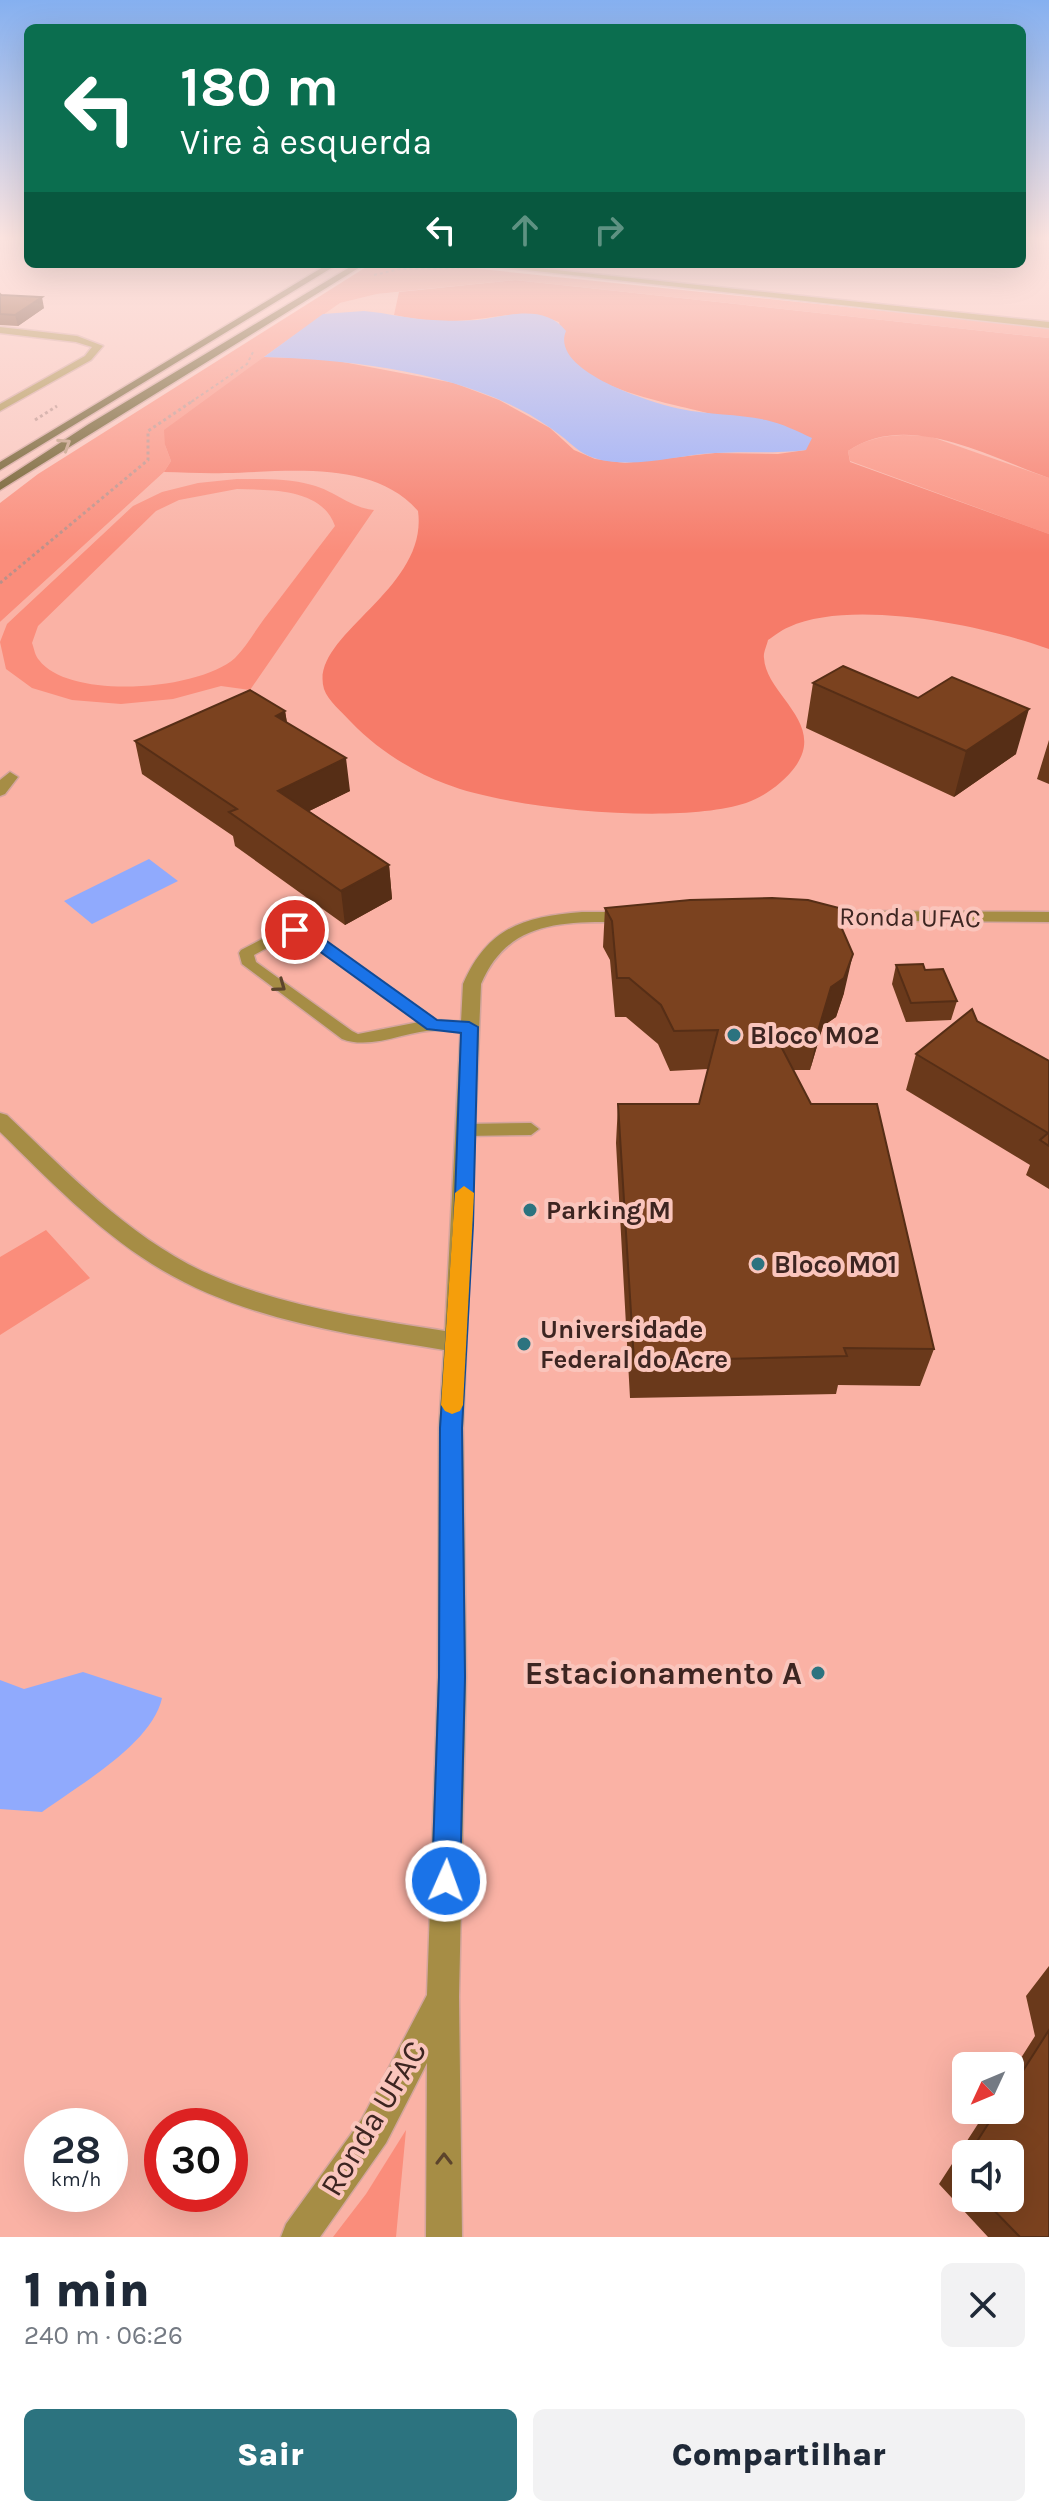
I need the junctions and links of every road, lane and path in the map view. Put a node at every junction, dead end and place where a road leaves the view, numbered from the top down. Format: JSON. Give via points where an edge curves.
{"nodes":[{"id":1,"x":95,"y":343,"type":"edge"},
{"id":2,"x":201,"y":343,"type":"edge"},
{"id":3,"x":231,"y":343,"type":"edge"},
{"id":4,"x":255,"y":348,"type":"dead end"},
{"id":5,"x":0,"y":408,"type":"edge"},
{"id":6,"x":0,"y":467,"type":"edge"},
{"id":7,"x":0,"y":487,"type":"edge"},
{"id":8,"x":0,"y":583,"type":"edge"},
{"id":9,"x":10,"y":777,"type":"dead end"},
{"id":10,"x":0,"y":791,"type":"edge"},
{"id":11,"x":791,"y":916,"type":"edge"},
{"id":12,"x":652,"y":917,"type":"edge"},
{"id":13,"x":1049,"y":917,"type":"edge"},
{"id":14,"x":433,"y":1025,"type":"junction"},
{"id":15,"x":469,"y":1027,"type":"junction"},
{"id":16,"x":0,"y":1120,"type":"edge"},
{"id":17,"x":531,"y":1129,"type":"dead end"},
{"id":18,"x":466,"y":1130,"type":"junction"},
{"id":19,"x":455,"y":1342,"type":"junction"},
{"id":20,"x":443,"y":1997,"type":"junction"},
{"id":21,"x":299,"y":2237,"type":"edge"},
{"id":22,"x":444,"y":2237,"type":"edge"}],
"edges":[{"from":1,"to":5,"type":"street","via":[[97,350],[88,358]]},
{"from":2,"to":6,"type":"main road"},
{"from":7,"to":3,"type":"main road","one_way":true},
{"from":4,"to":8,"type":"path","via":[[247,364],[148,431],[148,460]]},
{"from":9,"to":10,"type":"street"},
{"from":11,"to":13,"type":"street","name":"Ronda UFAC"},
{"from":12,"to":15,"type":"street","name":"Ronda UFAC","via":[[543,921],[493,943],[478,962]]},
{"from":14,"to":14,"type":"lane","one_way":true,"via":[[301,930],[288,931],[246,953],[249,964],[357,1039]]},
{"from":14,"to":15,"type":"lane"},
{"from":15,"to":18,"type":"street","name":"Ronda UFAC"},
{"from":16,"to":19,"type":"street","via":[[113,1226],[164,1261],[223,1289],[304,1314]]},
{"from":17,"to":18,"type":"lane"},
{"from":18,"to":19,"type":"street","name":"Ronda UFAC"},
{"from":19,"to":20,"type":"street","name":"Ronda UFAC"},
{"from":20,"to":21,"type":"street","name":"Ronda UFAC","via":[[374,2131]]},
{"from":22,"to":20,"type":"street","name":"Ronda UFAC","one_way":true}]}
